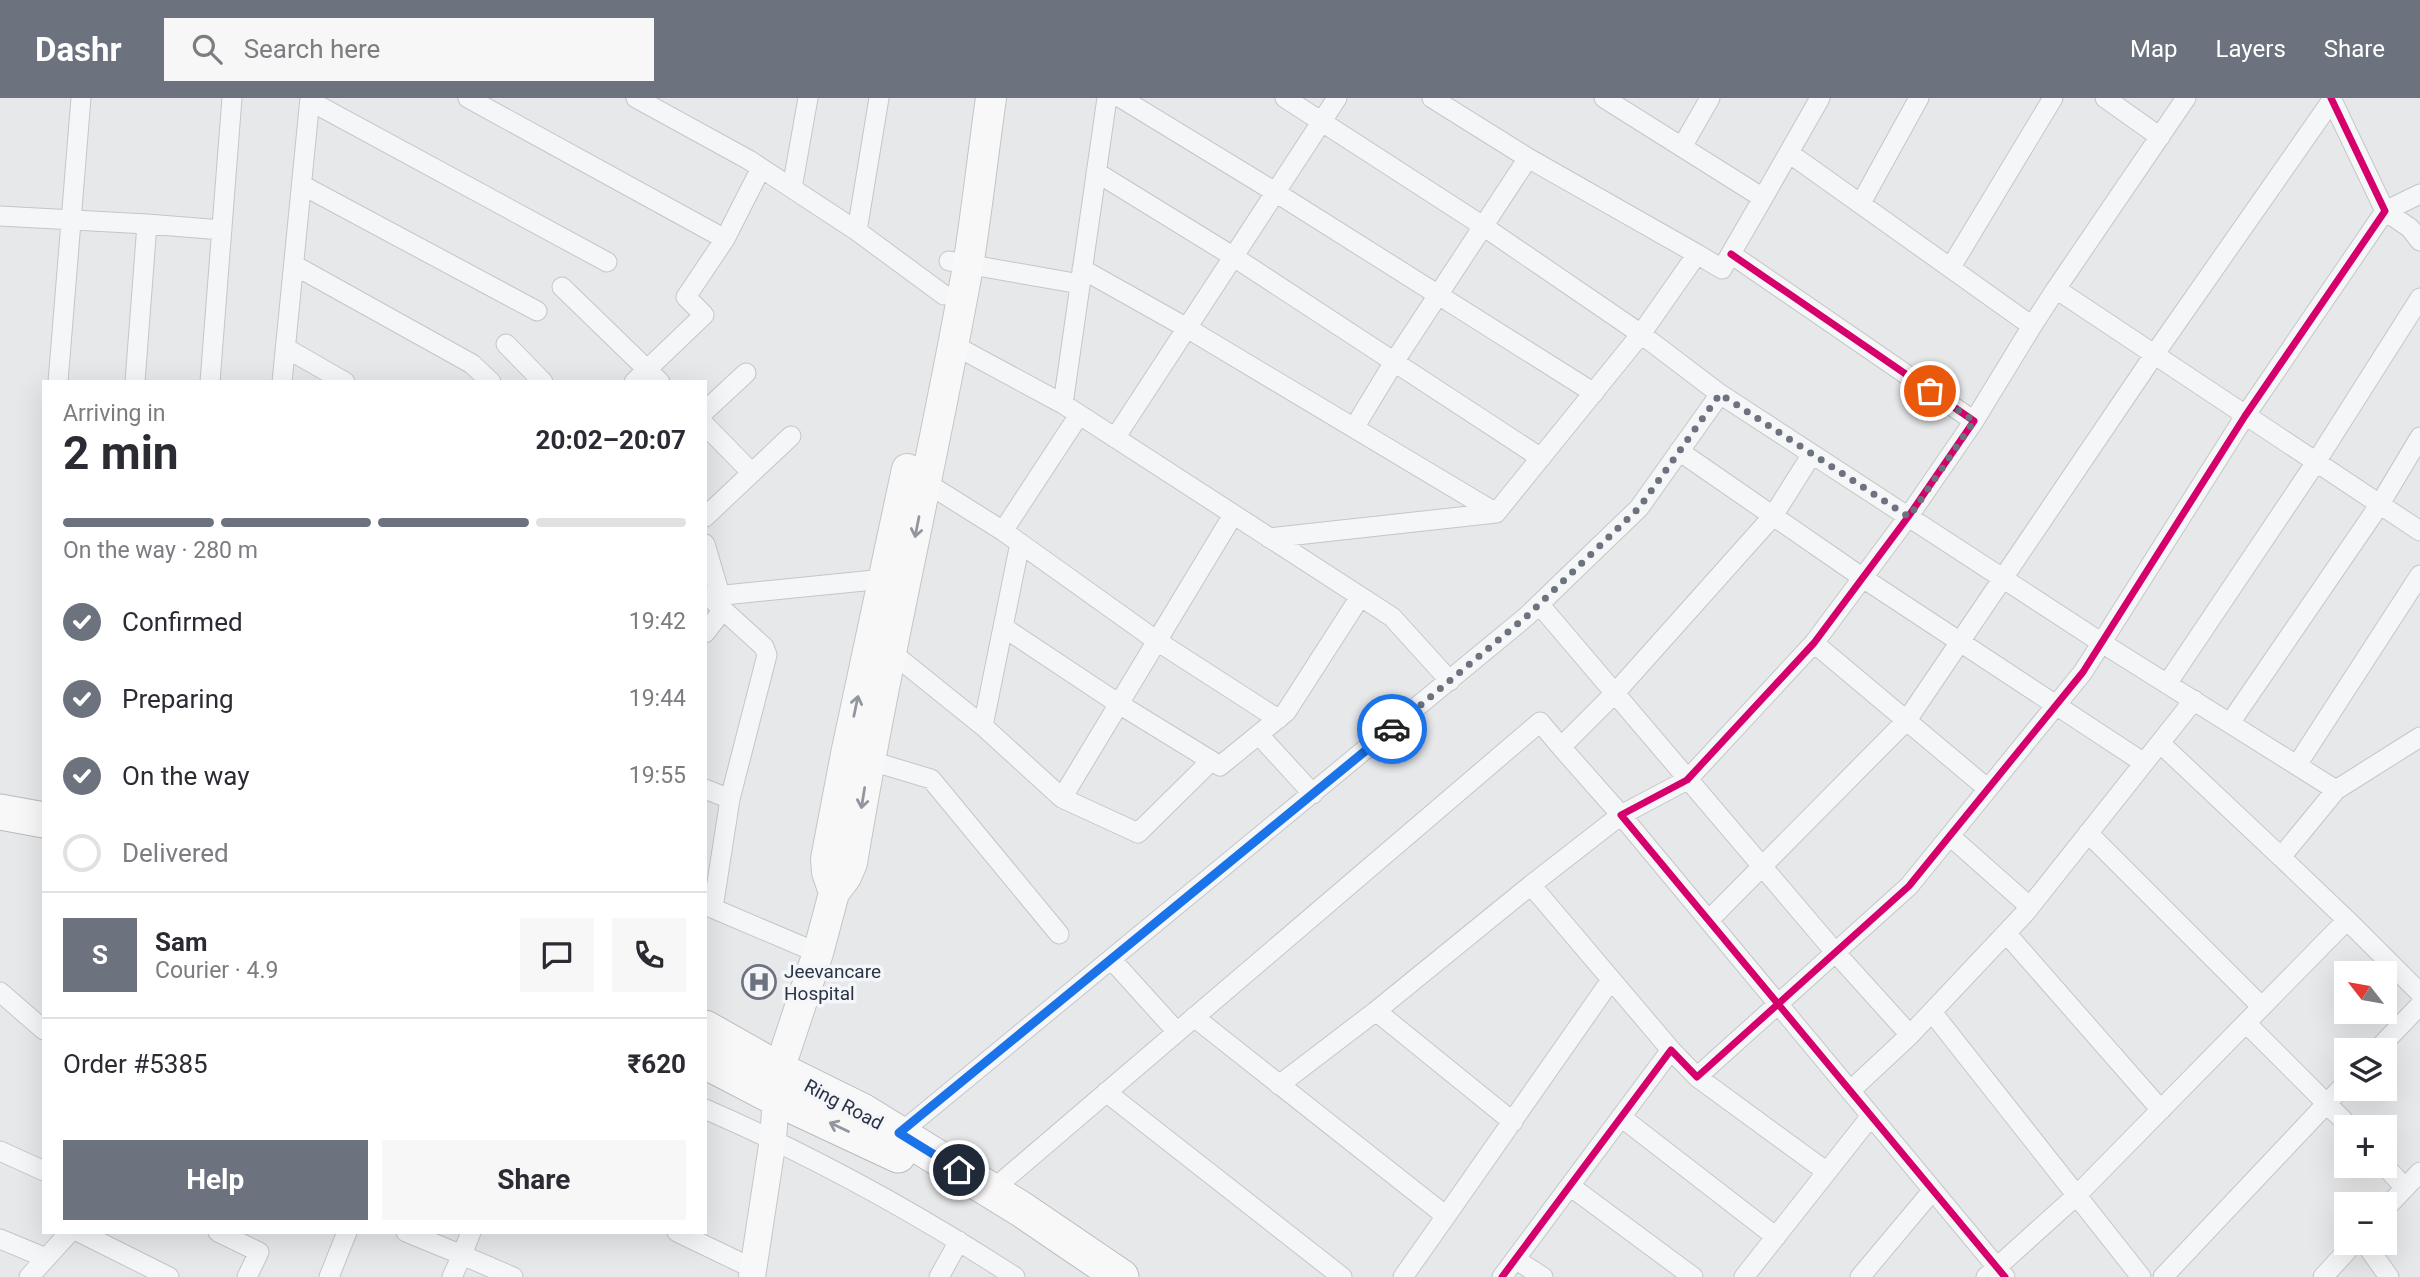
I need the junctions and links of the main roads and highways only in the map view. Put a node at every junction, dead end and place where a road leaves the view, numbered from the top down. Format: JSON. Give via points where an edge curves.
{"nodes":[{"id":1,"x":970,"y":98,"type":"edge"},
{"id":2,"x":991,"y":98,"type":"edge"},
{"id":3,"x":958,"y":263,"type":"junction"},
{"id":4,"x":882,"y":645,"type":"junction"},
{"id":5,"x":0,"y":812,"type":"edge"},
{"id":6,"x":42,"y":820,"type":"edge"},
{"id":7,"x":0,"y":835,"type":"edge"},
{"id":8,"x":42,"y":843,"type":"edge"},
{"id":9,"x":707,"y":1030,"type":"edge"},
{"id":10,"x":707,"y":1062,"type":"edge"},
{"id":11,"x":777,"y":1084,"type":"junction"},
{"id":12,"x":753,"y":1273,"type":"edge"},
{"id":13,"x":1086,"y":1277,"type":"edge"},
{"id":14,"x":1121,"y":1277,"type":"edge"}],
"edges":[{"from":1,"to":3,"type":"main road"},
{"from":2,"to":3,"type":"main road"},
{"from":3,"to":4,"type":"main road","one_way":true,"via":[[952,344],[925,482]]},
{"from":3,"to":4,"type":"main road","via":[[944,295],[884,579]]},
{"from":4,"to":11,"type":"main road","via":[[858,757],[826,859],[834,893]]},
{"from":5,"to":6,"type":"highway"},
{"from":7,"to":8,"type":"highway"},
{"from":9,"to":11,"type":"highway","name":"Ring Road"},
{"from":10,"to":11,"type":"highway","name":"Ring Road"},
{"from":11,"to":12,"type":"main road"},
{"from":13,"to":11,"type":"highway","name":"Ring Road","one_way":true,"via":[[1004,1221]]},
{"from":11,"to":14,"type":"highway","name":"Ring Road","via":[[863,1111]]}]}
